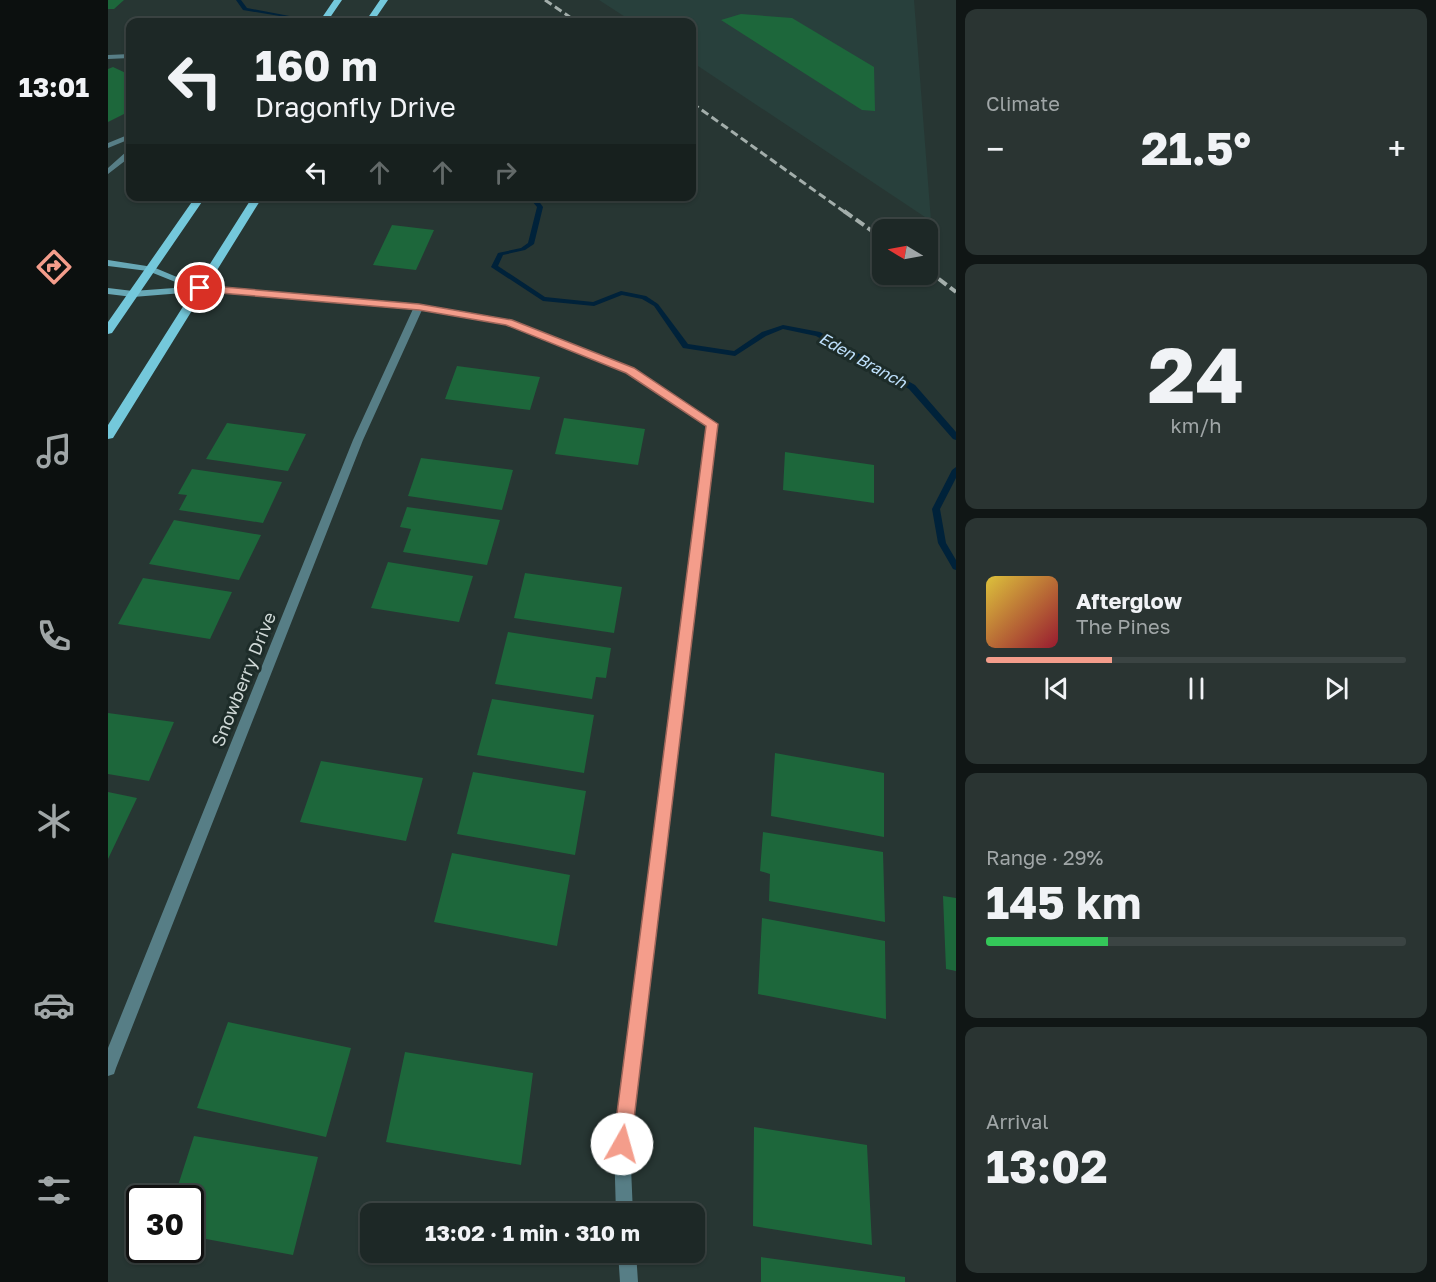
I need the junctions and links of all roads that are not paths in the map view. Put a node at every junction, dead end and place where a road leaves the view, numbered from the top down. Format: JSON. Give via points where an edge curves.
{"nodes":[{"id":1,"x":338,"y":0,"type":"edge"},
{"id":2,"x":384,"y":0,"type":"edge"},
{"id":3,"x":326,"y":18,"type":"edge"},
{"id":4,"x":372,"y":18,"type":"edge"},
{"id":5,"x":126,"y":56,"type":"edge"},
{"id":6,"x":108,"y":57,"type":"edge"},
{"id":7,"x":126,"y":138,"type":"edge"},
{"id":8,"x":108,"y":146,"type":"edge"},
{"id":9,"x":126,"y":156,"type":"edge"},
{"id":10,"x":108,"y":172,"type":"edge"},
{"id":11,"x":198,"y":201,"type":"edge"},
{"id":12,"x":255,"y":201,"type":"edge"},
{"id":13,"x":108,"y":263,"type":"edge"},
{"id":14,"x":150,"y":269,"type":"junction"},
{"id":15,"x":200,"y":288,"type":"junction"},
{"id":16,"x":108,"y":291,"type":"edge"},
{"id":17,"x":133,"y":294,"type":"junction"},
{"id":18,"x":419,"y":307,"type":"junction"},
{"id":19,"x":108,"y":330,"type":"edge"},
{"id":20,"x":108,"y":435,"type":"edge"},
{"id":21,"x":108,"y":1068,"type":"edge"},
{"id":22,"x":625,"y":1203,"type":"edge"},
{"id":23,"x":628,"y":1263,"type":"edge"},
{"id":24,"x":629,"y":1282,"type":"edge"}],
"edges":[{"from":1,"to":3,"type":"main road"},
{"from":2,"to":4,"type":"main road"},
{"from":5,"to":6,"type":"street"},
{"from":7,"to":8,"type":"street"},
{"from":9,"to":10,"type":"street"},
{"from":11,"to":14,"type":"main road"},
{"from":12,"to":15,"type":"main road"},
{"from":13,"to":14,"type":"main road"},
{"from":14,"to":15,"type":"main road"},
{"from":14,"to":17,"type":"main road"},
{"from":15,"to":17,"type":"main road"},
{"from":15,"to":18,"type":"street"},
{"from":15,"to":20,"type":"main road"},
{"from":16,"to":17,"type":"main road"},
{"from":17,"to":19,"type":"main road"},
{"from":18,"to":21,"type":"street","name":"Snowberry Drive","via":[[358,440]]},
{"from":18,"to":22,"type":"street","via":[[508,322],[630,370],[712,424],[622,1144]]},
{"from":23,"to":24,"type":"street"}]}
